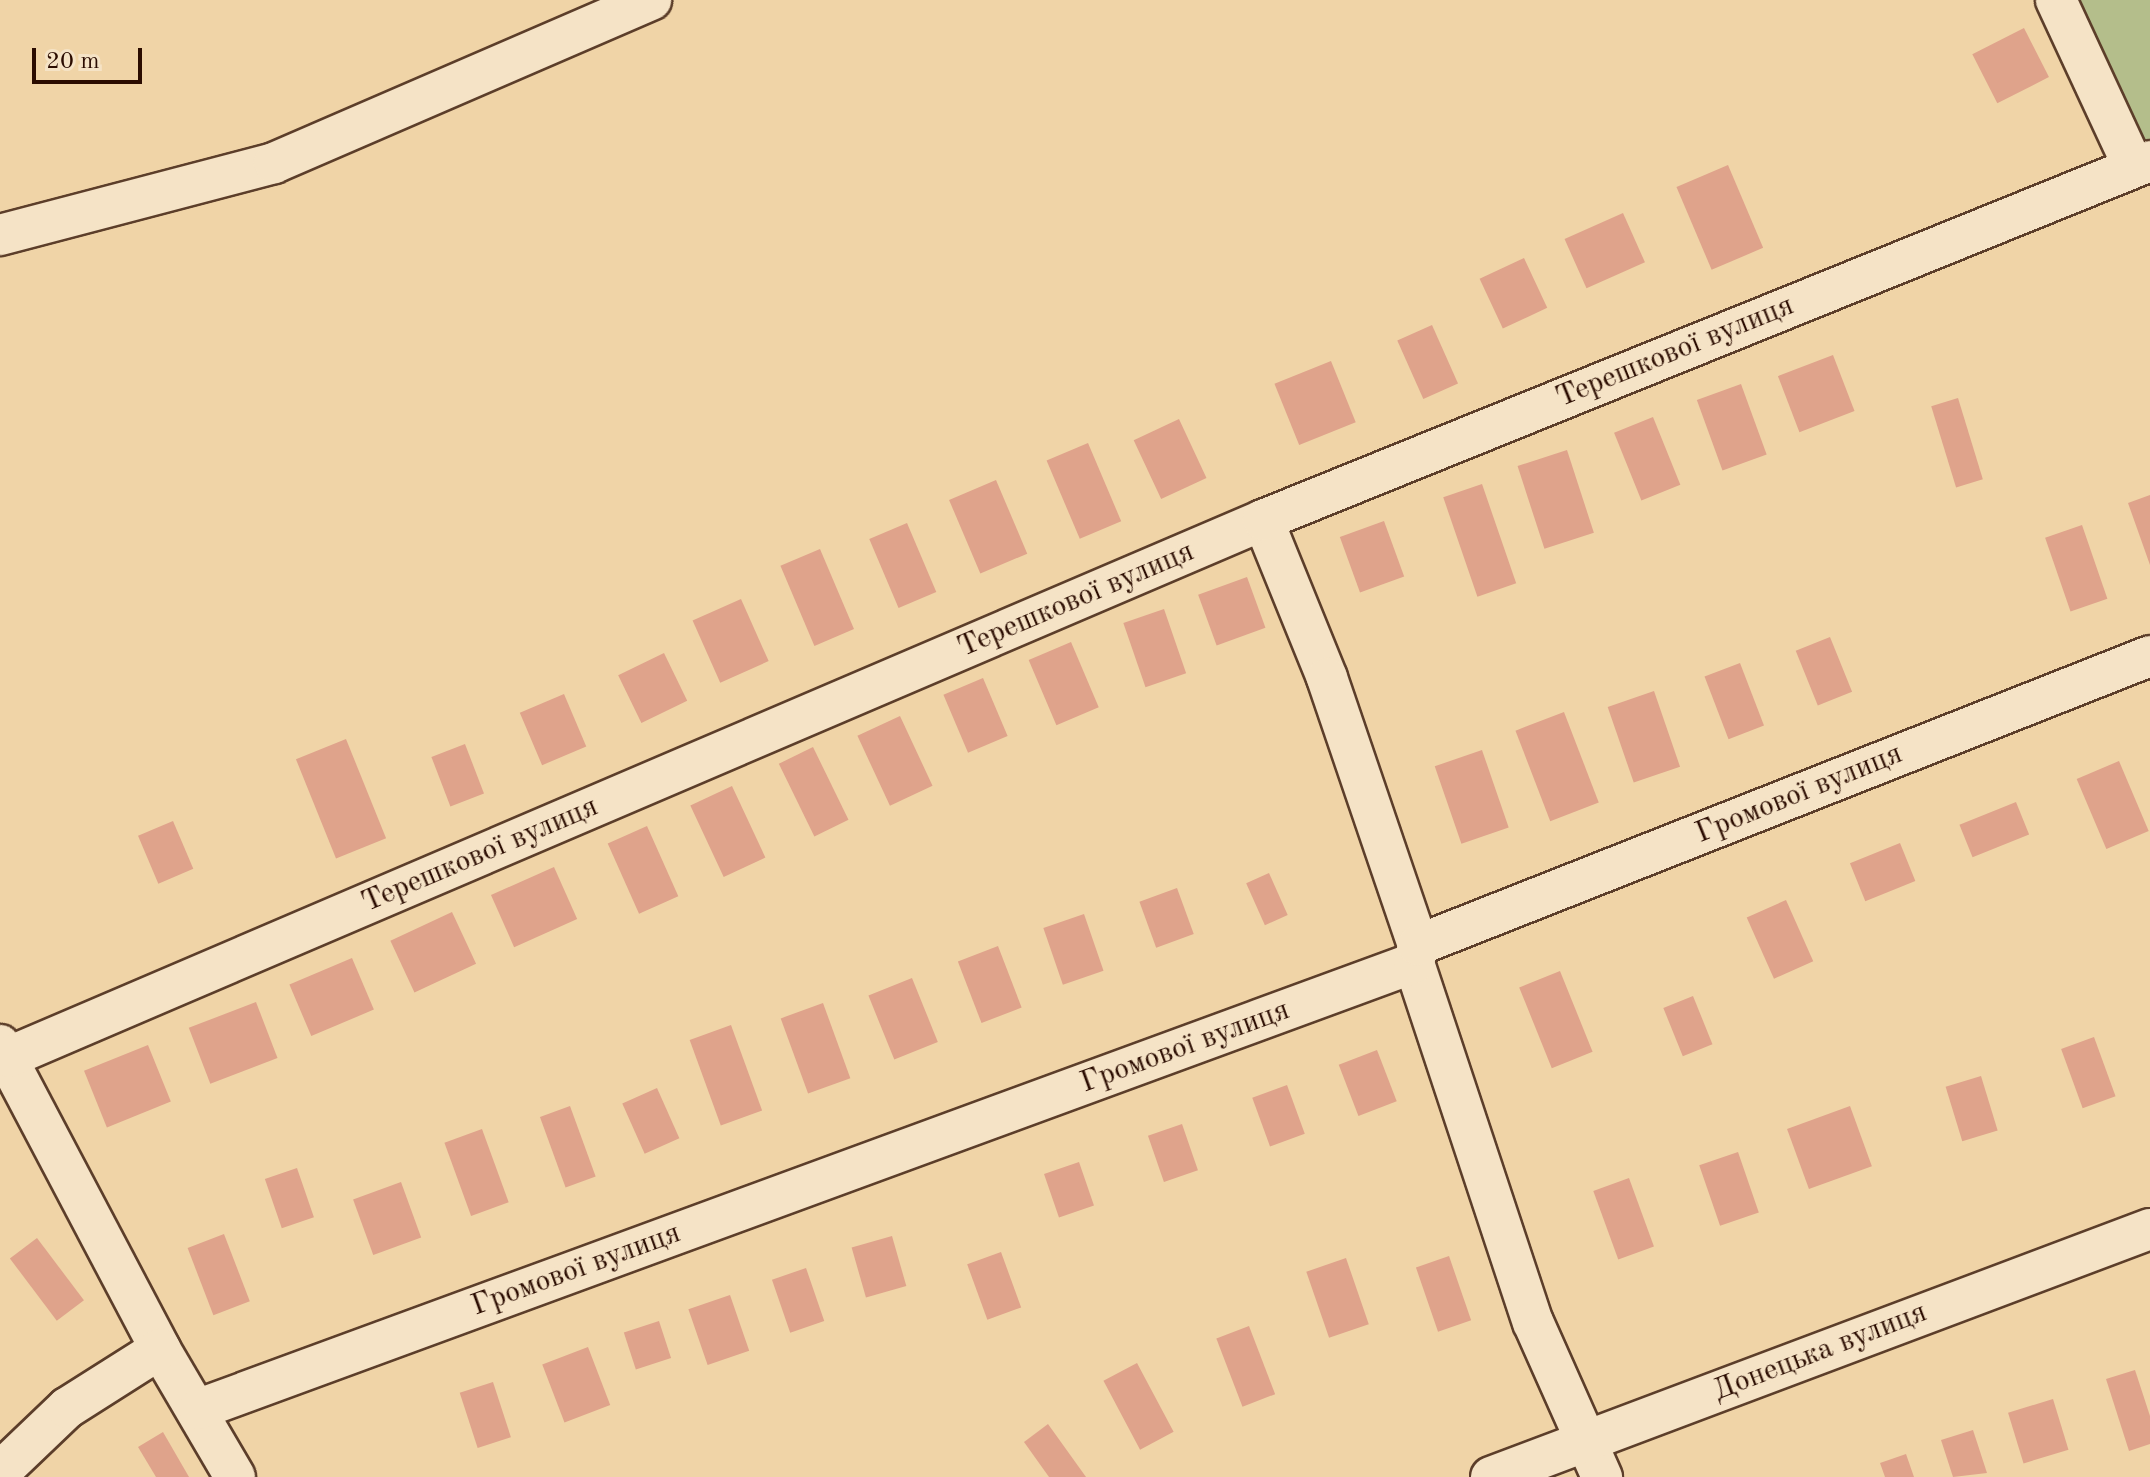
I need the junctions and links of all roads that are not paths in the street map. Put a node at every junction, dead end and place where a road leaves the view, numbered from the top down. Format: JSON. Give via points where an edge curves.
{"nodes":[{"id":1,"x":651,"y":0,"type":"edge"},
{"id":2,"x":2056,"y":0,"type":"edge"},
{"id":3,"x":2142,"y":164,"type":"edge"},
{"id":4,"x":0,"y":235,"type":"edge"},
{"id":5,"x":1263,"y":520,"type":"junction"},
{"id":6,"x":2150,"y":656,"type":"edge"},
{"id":7,"x":1416,"y":954,"type":"junction"},
{"id":8,"x":5,"y":1051,"type":"edge"},
{"id":9,"x":2150,"y":1229,"type":"edge"},
{"id":10,"x":160,"y":1349,"type":"junction"},
{"id":11,"x":199,"y":1409,"type":"junction"},
{"id":12,"x":1588,"y":1439,"type":"junction"},
{"id":13,"x":0,"y":1472,"type":"edge"},
{"id":14,"x":235,"y":1477,"type":"edge"},
{"id":15,"x":1491,"y":1477,"type":"edge"},
{"id":16,"x":1602,"y":1477,"type":"edge"}],
"edges":[{"from":1,"to":4,"type":"street","via":[[274,163]]},
{"from":2,"to":3,"type":"street"},
{"from":3,"to":5,"type":"street","name":"Терешкової вулиця"},
{"from":5,"to":7,"type":"street","via":[[1327,678]]},
{"from":5,"to":8,"type":"street","name":"Терешкової вулиця"},
{"from":6,"to":7,"type":"street","name":"Громової вулиця"},
{"from":7,"to":11,"type":"street","name":"Громової вулиця"},
{"from":7,"to":12,"type":"street","via":[[1533,1322]]},
{"from":8,"to":10,"type":"street"},
{"from":9,"to":12,"type":"street","name":"Донецька вулиця"},
{"from":10,"to":11,"type":"street"},
{"from":10,"to":13,"type":"street","via":[[67,1408]]},
{"from":11,"to":14,"type":"street"},
{"from":12,"to":15,"type":"street","name":"Донецька вулиця"},
{"from":12,"to":16,"type":"street"}]}
